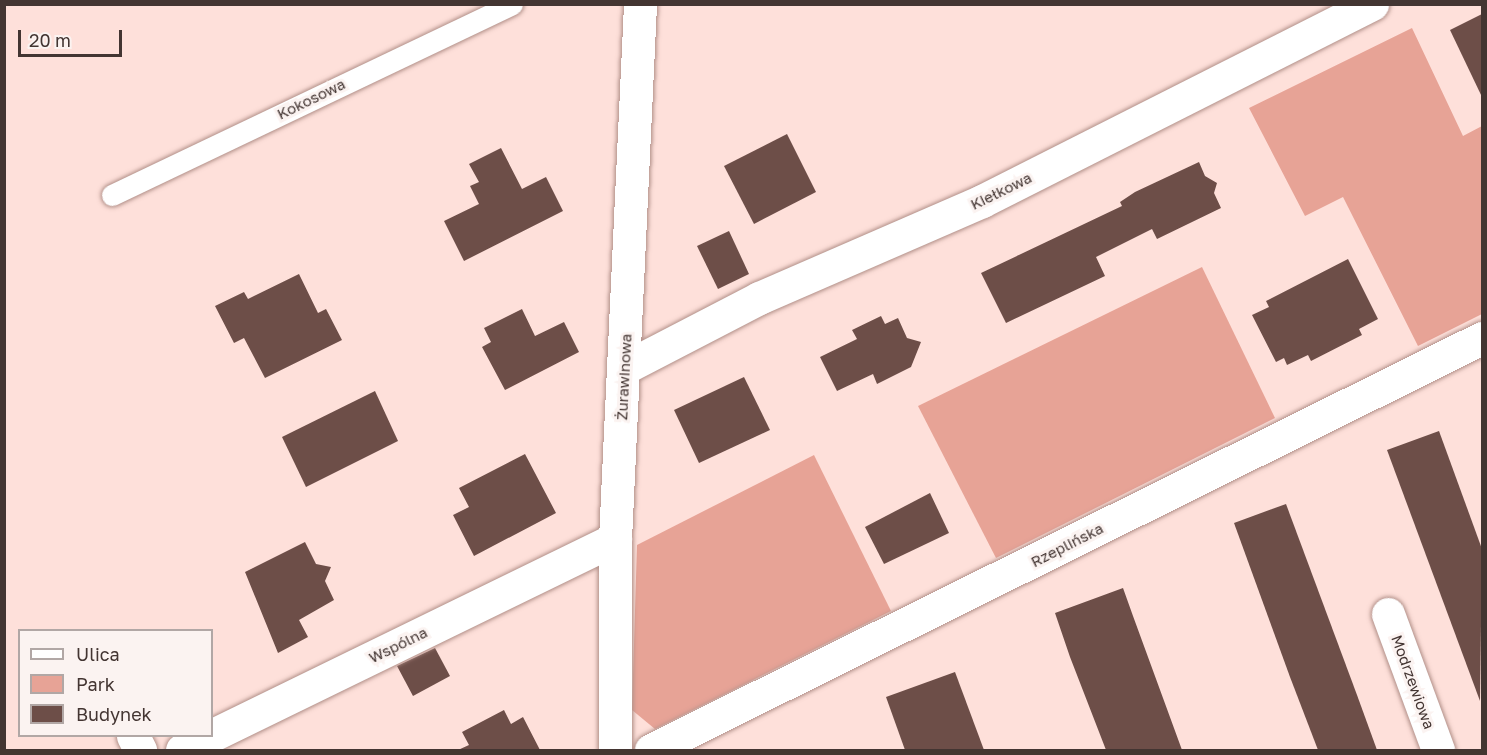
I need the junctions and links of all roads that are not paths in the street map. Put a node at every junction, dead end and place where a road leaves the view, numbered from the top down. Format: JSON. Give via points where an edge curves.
{"nodes":[{"id":1,"x":512,"y":4,"type":"edge"},
{"id":2,"x":640,"y":4,"type":"edge"},
{"id":3,"x":1372,"y":4,"type":"edge"},
{"id":4,"x":111,"y":195,"type":"dead end"},
{"id":5,"x":1482,"y":338,"type":"edge"},
{"id":6,"x":626,"y":367,"type":"junction"},
{"id":7,"x":615,"y":539,"type":"junction"},
{"id":8,"x":1388,"y":614,"type":"dead end"},
{"id":9,"x":213,"y":735,"type":"edge"},
{"id":10,"x":209,"y":737,"type":"edge"},
{"id":11,"x":182,"y":750,"type":"edge"},
{"id":12,"x":615,"y":750,"type":"edge"},
{"id":13,"x":651,"y":750,"type":"edge"},
{"id":14,"x":1438,"y":750,"type":"edge"}],
"edges":[{"from":1,"to":4,"type":"lane","name":"Kokosowa"},
{"from":2,"to":6,"type":"street","name":"Żurawinowa"},
{"from":3,"to":6,"type":"street","name":"Kiełkowa","via":[[982,201],[759,298]]},
{"from":5,"to":13,"type":"street","name":"Rzeplińska"},
{"from":6,"to":7,"type":"street","name":"Żurawinowa"},
{"from":7,"to":9,"type":"street","name":"Wspólna"},
{"from":7,"to":12,"type":"street","name":"Żurawinowa"},
{"from":8,"to":14,"type":"street","name":"Modrzewiowa"},
{"from":10,"to":11,"type":"street","name":"Wspólna"}]}
